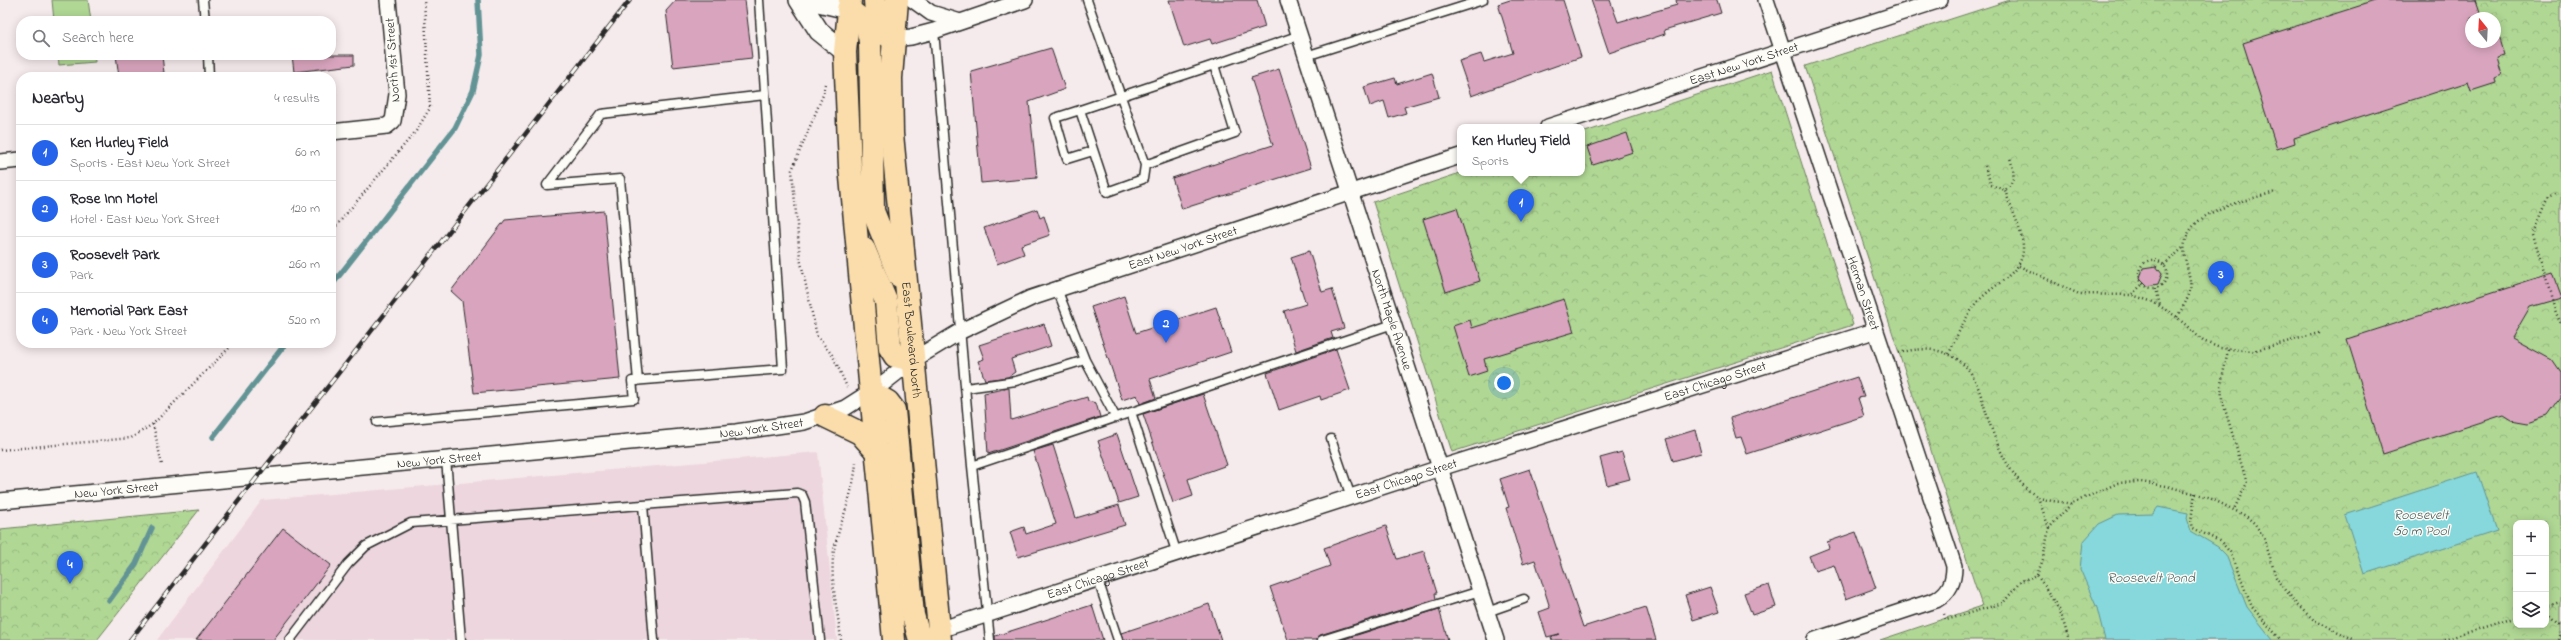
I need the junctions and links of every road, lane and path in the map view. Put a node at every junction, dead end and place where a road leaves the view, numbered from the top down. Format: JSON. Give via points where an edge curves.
{"nodes":[{"id":1,"x":203,"y":0,"type":"edge"},
{"id":2,"x":388,"y":0,"type":"edge"},
{"id":3,"x":759,"y":0,"type":"edge"},
{"id":4,"x":799,"y":0,"type":"edge"},
{"id":5,"x":810,"y":0,"type":"edge"},
{"id":6,"x":875,"y":0,"type":"edge"},
{"id":7,"x":896,"y":0,"type":"edge"},
{"id":8,"x":913,"y":0,"type":"edge"},
{"id":9,"x":1025,"y":0,"type":"edge"},
{"id":10,"x":1087,"y":0,"type":"edge"},
{"id":11,"x":1288,"y":0,"type":"edge"},
{"id":12,"x":1482,"y":0,"type":"edge"},
{"id":13,"x":1766,"y":0,"type":"edge"},
{"id":14,"x":1940,"y":0,"type":"edge"},
{"id":15,"x":849,"y":5,"type":"edge"},
{"id":16,"x":205,"y":16,"type":"edge"},
{"id":17,"x":957,"y":21,"type":"junction"},
{"id":18,"x":934,"y":31,"type":"junction"},
{"id":19,"x":1300,"y":35,"type":"junction"},
{"id":20,"x":893,"y":39,"type":"junction"},
{"id":21,"x":1782,"y":50,"type":"junction"},
{"id":22,"x":845,"y":52,"type":"junction"},
{"id":23,"x":1306,"y":56,"type":"junction"},
{"id":24,"x":208,"y":60,"type":"edge"},
{"id":25,"x":1214,"y":65,"type":"junction"},
{"id":26,"x":209,"y":72,"type":"edge"},
{"id":27,"x":826,"y":80,"type":"dead end"},
{"id":28,"x":765,"y":95,"type":"junction"},
{"id":29,"x":1122,"y":95,"type":"junction"},
{"id":30,"x":1080,"y":110,"type":"junction"},
{"id":31,"x":1557,"y":124,"type":"edge"},
{"id":32,"x":336,"y":131,"type":"edge"},
{"id":33,"x":1093,"y":151,"type":"junction"},
{"id":34,"x":1457,"y":157,"type":"edge"},
{"id":35,"x":2010,"y":158,"type":"dead end"},
{"id":36,"x":16,"y":160,"type":"edge"},
{"id":37,"x":0,"y":162,"type":"edge"},
{"id":38,"x":1145,"y":165,"type":"junction"},
{"id":39,"x":1985,"y":166,"type":"dead end"},
{"id":40,"x":2005,"y":190,"type":"junction"},
{"id":41,"x":1351,"y":192,"type":"junction"},
{"id":42,"x":2275,"y":192,"type":"dead end"},
{"id":43,"x":2556,"y":194,"type":"dead end"},
{"id":44,"x":856,"y":230,"type":"junction"},
{"id":45,"x":2185,"y":247,"type":"junction"},
{"id":46,"x":2164,"y":264,"type":"junction"},
{"id":47,"x":2019,"y":266,"type":"junction"},
{"id":48,"x":2143,"y":284,"type":"junction"},
{"id":49,"x":1057,"y":288,"type":"junction"},
{"id":50,"x":2156,"y":288,"type":"junction"},
{"id":51,"x":2132,"y":295,"type":"junction"},
{"id":52,"x":908,"y":298,"type":"junction"},
{"id":53,"x":2160,"y":306,"type":"junction"},
{"id":54,"x":2176,"y":317,"type":"junction"},
{"id":55,"x":1393,"y":324,"type":"junction"},
{"id":56,"x":2561,"y":324,"type":"edge"},
{"id":57,"x":961,"y":331,"type":"junction"},
{"id":58,"x":1874,"y":331,"type":"junction"},
{"id":59,"x":2319,"y":333,"type":"dead end"},
{"id":60,"x":229,"y":348,"type":"edge"},
{"id":61,"x":2228,"y":350,"type":"junction"},
{"id":62,"x":1949,"y":354,"type":"junction"},
{"id":63,"x":1884,"y":357,"type":"junction"},
{"id":64,"x":913,"y":360,"type":"junction"},
{"id":65,"x":1085,"y":360,"type":"junction"},
{"id":66,"x":638,"y":381,"type":"junction"},
{"id":67,"x":847,"y":387,"type":"dead end"},
{"id":68,"x":966,"y":388,"type":"junction"},
{"id":69,"x":871,"y":392,"type":"junction"},
{"id":70,"x":1131,"y":412,"type":"junction"},
{"id":71,"x":825,"y":416,"type":"junction"},
{"id":72,"x":1116,"y":418,"type":"junction"},
{"id":73,"x":377,"y":422,"type":"dead end"},
{"id":74,"x":153,"y":424,"type":"junction"},
{"id":75,"x":1331,"y":439,"type":"dead end"},
{"id":76,"x":0,"y":450,"type":"edge"},
{"id":77,"x":866,"y":454,"type":"junction"},
{"id":78,"x":446,"y":459,"type":"junction"},
{"id":79,"x":162,"y":465,"type":"dead end"},
{"id":80,"x":972,"y":466,"type":"junction"},
{"id":81,"x":1440,"y":468,"type":"junction"},
{"id":82,"x":2195,"y":493,"type":"junction"},
{"id":83,"x":1351,"y":497,"type":"junction"},
{"id":84,"x":2037,"y":497,"type":"junction"},
{"id":85,"x":0,"y":501,"type":"edge"},
{"id":86,"x":2071,"y":504,"type":"junction"},
{"id":87,"x":643,"y":505,"type":"junction"},
{"id":88,"x":2234,"y":509,"type":"junction"},
{"id":89,"x":452,"y":520,"type":"junction"},
{"id":90,"x":2049,"y":528,"type":"junction"},
{"id":91,"x":1177,"y":554,"type":"junction"},
{"id":92,"x":2037,"y":575,"type":"junction"},
{"id":93,"x":1098,"y":580,"type":"junction"},
{"id":94,"x":1480,"y":591,"type":"junction"},
{"id":95,"x":1524,"y":599,"type":"dead end"},
{"id":96,"x":1936,"y":600,"type":"junction"},
{"id":97,"x":2561,"y":602,"type":"edge"},
{"id":98,"x":2549,"y":607,"type":"edge"},
{"id":99,"x":2549,"y":611,"type":"edge"},
{"id":100,"x":1487,"y":612,"type":"junction"},
{"id":101,"x":988,"y":615,"type":"junction"},
{"id":102,"x":2513,"y":618,"type":"edge"},
{"id":103,"x":2561,"y":624,"type":"edge"},
{"id":104,"x":2561,"y":632,"type":"edge"},
{"id":105,"x":933,"y":637,"type":"edge"},
{"id":106,"x":290,"y":640,"type":"edge"},
{"id":107,"x":461,"y":640,"type":"edge"},
{"id":108,"x":654,"y":640,"type":"edge"},
{"id":109,"x":820,"y":640,"type":"edge"},
{"id":110,"x":841,"y":640,"type":"edge"},
{"id":111,"x":894,"y":640,"type":"edge"},
{"id":112,"x":990,"y":640,"type":"edge"},
{"id":113,"x":1118,"y":640,"type":"edge"},
{"id":114,"x":1322,"y":640,"type":"edge"},
{"id":115,"x":1496,"y":640,"type":"edge"},
{"id":116,"x":1815,"y":640,"type":"edge"},
{"id":117,"x":2069,"y":640,"type":"edge"},
{"id":118,"x":2281,"y":640,"type":"edge"},
{"id":119,"x":2355,"y":640,"type":"edge"},
{"id":120,"x":2444,"y":640,"type":"edge"},
{"id":121,"x":2559,"y":640,"type":"edge"}],
"edges":[{"from":1,"to":16,"type":"lane"},
{"from":2,"to":32,"type":"street","name":"North 1st Street","via":[[397,94],[393,121],[387,126]]},
{"from":3,"to":28,"type":"lane"},
{"from":4,"to":22,"type":"street","via":[[819,31]]},
{"from":5,"to":15,"type":"street"},
{"from":6,"to":20,"type":"main road","via":[[874,10],[880,25]]},
{"from":7,"to":20,"type":"main road","name":"East Boulevard North"},
{"from":8,"to":17,"type":"street","via":[[931,13]]},
{"from":9,"to":17,"type":"street"},
{"from":10,"to":29,"type":"lane"},
{"from":11,"to":19,"type":"street","name":"North Maple Avenue"},
{"from":12,"to":23,"type":"lane"},
{"from":13,"to":21,"type":"street","name":"Herman Street"},
{"from":14,"to":21,"type":"street","name":"East New York Street"},
{"from":15,"to":22,"type":"main road"},
{"from":15,"to":52,"type":"main road","via":[[867,24],[870,42],[873,211]]},
{"from":17,"to":18,"type":"street"},
{"from":18,"to":20,"type":"street"},
{"from":18,"to":57,"type":"lane"},
{"from":19,"to":23,"type":"street","name":"North Maple Avenue"},
{"from":19,"to":25,"type":"lane"},
{"from":20,"to":52,"type":"main road","name":"East Boulevard North","via":[[892,134]]},
{"from":21,"to":31,"type":"street","name":"East New York Street"},
{"from":21,"to":58,"type":"street","name":"Herman Street"},
{"from":22,"to":44,"type":"main road","via":[[850,166]]},
{"from":23,"to":41,"type":"street","name":"North Maple Avenue"},
{"from":24,"to":26,"type":"lane"},
{"from":25,"to":29,"type":"lane"},
{"from":25,"to":38,"type":"lane","via":[[1235,133]]},
{"from":27,"to":67,"type":"path","via":[[823,95],[792,170],[800,258],[818,336],[840,368]]},
{"from":28,"to":66,"type":"lane","via":[[783,369]]},
{"from":28,"to":66,"type":"lane","via":[[601,114],[547,185],[620,179]]},
{"from":29,"to":30,"type":"lane"},
{"from":29,"to":38,"type":"lane"},
{"from":30,"to":33,"type":"lane"},
{"from":30,"to":33,"type":"lane","via":[[1055,118],[1067,159]]},
{"from":33,"to":38,"type":"lane","via":[[1107,192],[1143,179]]},
{"from":34,"to":41,"type":"street","name":"East New York Street"},
{"from":35,"to":40,"type":"path","via":[[2015,178]]},
{"from":36,"to":37,"type":"street"},
{"from":39,"to":40,"type":"path","via":[[1991,185]]},
{"from":40,"to":47,"type":"path","via":[[2022,241]]},
{"from":41,"to":49,"type":"street","name":"East New York Street"},
{"from":41,"to":55,"type":"street","name":"North Maple Avenue"},
{"from":42,"to":45,"type":"path","via":[[2210,213],[2194,225]]},
{"from":43,"to":56,"type":"path","via":[[2549,197],[2533,234]]},
{"from":44,"to":64,"type":"main road","via":[[886,301],[890,348],[895,356]]},
{"from":44,"to":69,"type":"main road"},
{"from":45,"to":46,"type":"path"},
{"from":45,"to":54,"type":"path","via":[[2192,285],[2190,297]]},
{"from":46,"to":48,"type":"path","via":[[2155,260],[2144,263],[2139,274]]},
{"from":46,"to":50,"type":"path","via":[[2167,277],[2163,285]]},
{"from":47,"to":51,"type":"path","via":[[2078,294]]},
{"from":47,"to":62,"type":"path","via":[[1975,304]]},
{"from":48,"to":50,"type":"path"},
{"from":48,"to":51,"type":"path"},
{"from":49,"to":57,"type":"street","name":"East New York Street"},
{"from":49,"to":65,"type":"lane"},
{"from":50,"to":53,"type":"path"},
{"from":51,"to":53,"type":"path"},
{"from":52,"to":64,"type":"main road","name":"East Boulevard North"},
{"from":53,"to":54,"type":"path"},
{"from":54,"to":61,"type":"path","via":[[2203,341]]},
{"from":55,"to":70,"type":"lane"},
{"from":55,"to":81,"type":"street","name":"North Maple Avenue"},
{"from":57,"to":64,"type":"street","name":"East New York Street"},
{"from":57,"to":68,"type":"lane"},
{"from":58,"to":63,"type":"street","name":"Herman Street"},
{"from":58,"to":81,"type":"street","name":"East Chicago Street"},
{"from":59,"to":61,"type":"path","via":[[2263,349]]},
{"from":60,"to":74,"type":"path"},
{"from":61,"to":88,"type":"path","via":[[2221,384],[2222,399],[2247,483]]},
{"from":62,"to":63,"type":"path","via":[[1914,349]]},
{"from":62,"to":84,"type":"path","via":[[1962,363],[1972,375],[1989,423],[2009,465],[2018,480]]},
{"from":63,"to":96,"type":"street","name":"Herman Street","via":[[1954,566],[1954,577],[1950,586],[1943,596]]},
{"from":64,"to":69,"type":"street","name":"East New York Street"},
{"from":64,"to":105,"type":"main road","name":"East Boulevard North"},
{"from":65,"to":68,"type":"lane","via":[[1016,381]]},
{"from":65,"to":72,"type":"lane"},
{"from":66,"to":73,"type":"lane","via":[[632,381],[634,399]]},
{"from":68,"to":80,"type":"lane"},
{"from":69,"to":71,"type":"street","name":"New York Street","via":[[850,406]]},
{"from":69,"to":77,"type":"main road"},
{"from":69,"to":105,"type":"main road","via":[[888,402],[894,410],[913,615]]},
{"from":70,"to":72,"type":"lane"},
{"from":70,"to":91,"type":"lane"},
{"from":71,"to":77,"type":"main road","via":[[860,434]]},
{"from":71,"to":78,"type":"street","name":"New York Street","via":[[804,422],[736,432]]},
{"from":72,"to":80,"type":"lane"},
{"from":74,"to":76,"type":"path","via":[[131,438]]},
{"from":74,"to":79,"type":"path"},
{"from":75,"to":83,"type":"lane"},
{"from":77,"to":110,"type":"path","via":[[835,546],[833,566]]},
{"from":77,"to":111,"type":"main road"},
{"from":78,"to":85,"type":"street","name":"New York Street"},
{"from":78,"to":89,"type":"lane"},
{"from":80,"to":101,"type":"lane"},
{"from":81,"to":83,"type":"street","name":"East Chicago Street"},
{"from":81,"to":94,"type":"street","name":"North Maple Avenue"},
{"from":82,"to":86,"type":"path","via":[[2147,482],[2125,482]]},
{"from":82,"to":88,"type":"path"},
{"from":82,"to":118,"type":"path","via":[[2191,520],[2193,528],[2225,546],[2230,552],[2252,607]]},
{"from":83,"to":91,"type":"street","name":"East Chicago Street"},
{"from":84,"to":86,"type":"path"},
{"from":84,"to":90,"type":"path"},
{"from":86,"to":90,"type":"path"},
{"from":87,"to":89,"type":"lane"},
{"from":87,"to":108,"type":"lane"},
{"from":87,"to":109,"type":"lane","via":[[797,493],[802,495]]},
{"from":88,"to":119,"type":"path","via":[[2258,528],[2266,543],[2276,577],[2297,605],[2314,620]]},
{"from":89,"to":106,"type":"lane","via":[[412,523],[366,546],[348,564]]},
{"from":89,"to":107,"type":"lane"},
{"from":90,"to":92,"type":"path","via":[[2042,565]]},
{"from":91,"to":93,"type":"street","name":"East Chicago Street"},
{"from":92,"to":96,"type":"path","via":[[2021,581],[2002,603],[1946,620]]},
{"from":92,"to":117,"type":"path","via":[[2060,611]]},
{"from":93,"to":101,"type":"street","name":"East Chicago Street"},
{"from":93,"to":113,"type":"lane"},
{"from":94,"to":100,"type":"street","name":"North Maple Avenue"},
{"from":94,"to":114,"type":"lane"},
{"from":95,"to":100,"type":"lane"},
{"from":96,"to":116,"type":"street"},
{"from":97,"to":98,"type":"path"},
{"from":99,"to":103,"type":"path"},
{"from":100,"to":115,"type":"street","name":"North Maple Avenue"},
{"from":101,"to":105,"type":"street","name":"East Chicago Street"},
{"from":101,"to":112,"type":"lane"},
{"from":102,"to":120,"type":"path"},
{"from":104,"to":121,"type":"path"}]}
